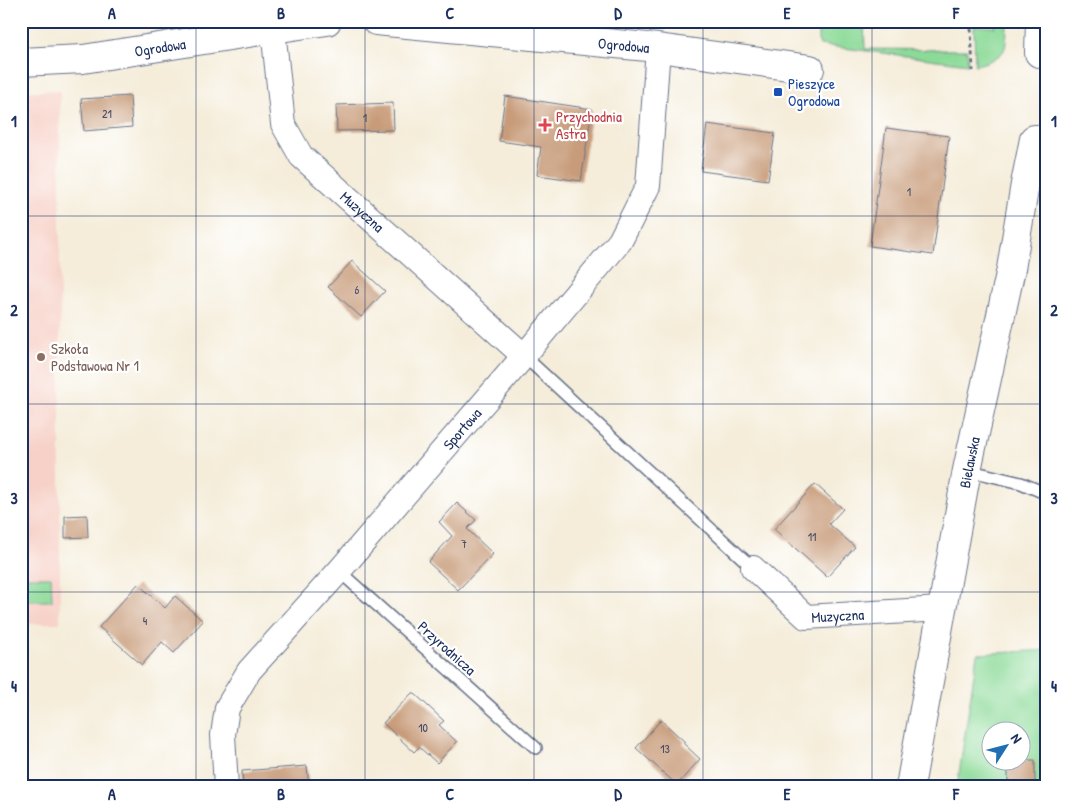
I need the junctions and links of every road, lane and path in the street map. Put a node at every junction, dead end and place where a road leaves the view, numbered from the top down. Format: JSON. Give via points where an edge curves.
{"nodes":[{"id":1,"x":327,"y":21,"type":"edge"},
{"id":2,"x":376,"y":21,"type":"edge"},
{"id":3,"x":968,"y":21,"type":"edge"},
{"id":4,"x":1040,"y":21,"type":"edge"},
{"id":5,"x":273,"y":28,"type":"junction"},
{"id":6,"x":658,"y":48,"type":"junction"},
{"id":7,"x":1043,"y":53,"type":"edge"},
{"id":8,"x":21,"y":62,"type":"edge"},
{"id":9,"x":810,"y":69,"type":"dead end"},
{"id":10,"x":972,"y":71,"type":"dead end"},
{"id":11,"x":1040,"y":139,"type":"edge"},
{"id":12,"x":524,"y":356,"type":"junction"},
{"id":13,"x":968,"y":470,"type":"junction"},
{"id":14,"x":1047,"y":494,"type":"edge"},
{"id":15,"x":754,"y":568,"type":"joint"},
{"id":16,"x":339,"y":571,"type":"junction"},
{"id":17,"x":941,"y":608,"type":"junction"},
{"id":18,"x":536,"y":748,"type":"dead end"},
{"id":19,"x":226,"y":787,"type":"edge"},
{"id":20,"x":910,"y":787,"type":"edge"}],
"edges":[{"from":1,"to":5,"type":"street","name":"Ogrodowa"},
{"from":2,"to":6,"type":"street","name":"Ogrodowa"},
{"from":3,"to":10,"type":"path"},
{"from":4,"to":7,"type":"street"},
{"from":5,"to":8,"type":"street","name":"Ogrodowa","via":[[83,59]]},
{"from":5,"to":12,"type":"street","name":"Muzyczna","via":[[284,124],[300,156]]},
{"from":6,"to":9,"type":"street","name":"Ogrodowa"},
{"from":6,"to":12,"type":"street","name":"Sportowa","via":[[648,186],[620,241]]},
{"from":11,"to":13,"type":"street","name":"Bielawska","via":[[1025,184],[1011,269]]},
{"from":12,"to":15,"type":"lane"},
{"from":12,"to":16,"type":"street","name":"Sportowa"},
{"from":13,"to":14,"type":"lane","via":[[1021,482]]},
{"from":13,"to":17,"type":"street","name":"Bielawska"},
{"from":15,"to":17,"type":"street","name":"Muzyczna","via":[[806,617]]},
{"from":16,"to":18,"type":"lane","name":"Przyrodnicza"},
{"from":16,"to":19,"type":"street","name":"Sportowa","via":[[248,672],[227,708],[223,735]]},
{"from":17,"to":20,"type":"street","name":"Bielawska"}]}
